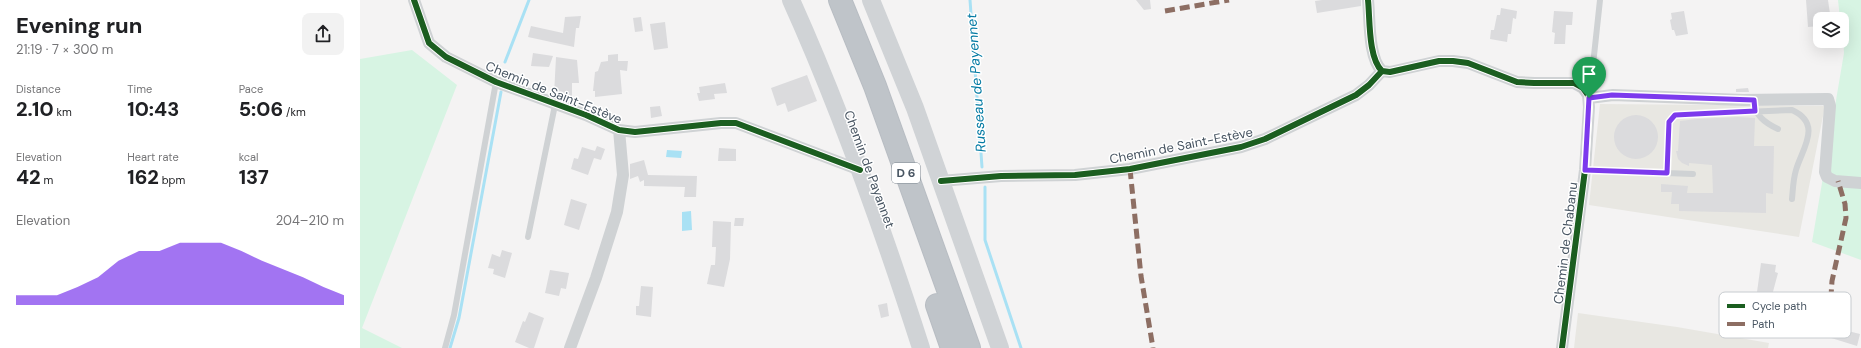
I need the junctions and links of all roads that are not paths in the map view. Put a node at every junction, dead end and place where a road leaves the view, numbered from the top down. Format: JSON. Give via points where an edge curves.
{"nodes":[{"id":1,"x":414,"y":0,"type":"edge"},
{"id":2,"x":791,"y":0,"type":"edge"},
{"id":3,"x":824,"y":0,"type":"edge"},
{"id":4,"x":840,"y":0,"type":"edge"},
{"id":5,"x":871,"y":0,"type":"edge"},
{"id":6,"x":1368,"y":0,"type":"edge"},
{"id":7,"x":1600,"y":0,"type":"edge"},
{"id":8,"x":1382,"y":71,"type":"junction"},
{"id":9,"x":496,"y":82,"type":"junction"},
{"id":10,"x":1586,"y":93,"type":"junction"},
{"id":11,"x":555,"y":105,"type":"junction"},
{"id":12,"x":1754,"y":105,"type":"junction"},
{"id":13,"x":1778,"y":129,"type":"dead end"},
{"id":14,"x":618,"y":130,"type":"junction"},
{"id":15,"x":860,"y":170,"type":"junction"},
{"id":16,"x":1585,"y":170,"type":"junction"},
{"id":17,"x":1667,"y":173,"type":"junction"},
{"id":18,"x":1693,"y":174,"type":"dead end"},
{"id":19,"x":941,"y":181,"type":"junction"},
{"id":20,"x":1861,"y":183,"type":"edge"},
{"id":21,"x":1792,"y":199,"type":"dead end"},
{"id":22,"x":528,"y":237,"type":"dead end"},
{"id":23,"x":444,"y":348,"type":"edge"},
{"id":24,"x":570,"y":348,"type":"edge"},
{"id":25,"x":921,"y":348,"type":"edge"},
{"id":26,"x":952,"y":348,"type":"edge"},
{"id":27,"x":969,"y":348,"type":"edge"},
{"id":28,"x":1000,"y":348,"type":"edge"},
{"id":29,"x":1562,"y":348,"type":"edge"}],
"edges":[{"from":1,"to":9,"type":"street","name":"Chemin de Saint-Estève","via":[[431,46],[446,57]]},
{"from":2,"to":15,"type":"street","name":"Chemin de Payannet","via":[[817,57]]},
{"from":3,"to":26,"type":"highway","number":"D 6","via":[[862,95]]},
{"from":4,"to":27,"type":"highway","number":"D 6","via":[[875,86]]},
{"from":5,"to":19,"type":"street"},
{"from":6,"to":8,"type":"street","via":[[1373,53],[1375,62]]},
{"from":7,"to":10,"type":"lane","via":[[1592,74]]},
{"from":8,"to":10,"type":"street","via":[[1390,72],[1439,61],[1454,61],[1468,63],[1516,82],[1574,82]]},
{"from":8,"to":19,"type":"street","name":"Chemin de Saint-Estève","via":[[1356,95],[1265,139],[1241,147],[1130,169],[1075,175],[1000,176]]},
{"from":9,"to":11,"type":"street","name":"Chemin de Saint-Estève"},
{"from":9,"to":23,"type":"lane","via":[[454,315]]},
{"from":10,"to":12,"type":"street"},
{"from":10,"to":16,"type":"street","name":"Chemin de Chabanu"},
{"from":11,"to":14,"type":"street","name":"Chemin de Saint-Estève","via":[[586,115]]},
{"from":11,"to":22,"type":"lane"},
{"from":12,"to":13,"type":"lane","via":[[1768,124]]},
{"from":12,"to":17,"type":"lane","via":[[1671,117]]},
{"from":12,"to":20,"type":"street","via":[[1828,99],[1830,106],[1825,172],[1827,177],[1835,181]]},
{"from":12,"to":21,"type":"lane","via":[[1792,110],[1804,119],[1808,144],[1796,169]]},
{"from":14,"to":15,"type":"street","name":"Chemin de Saint-Estève","via":[[635,132],[736,123]]},
{"from":14,"to":24,"type":"street","via":[[623,175],[617,212]]},
{"from":15,"to":25,"type":"street","name":"Chemin de Payannet"},
{"from":16,"to":17,"type":"lane"},
{"from":16,"to":29,"type":"street","name":"Chemin de Chabanu"},
{"from":17,"to":18,"type":"lane"},
{"from":19,"to":28,"type":"street"}]}
